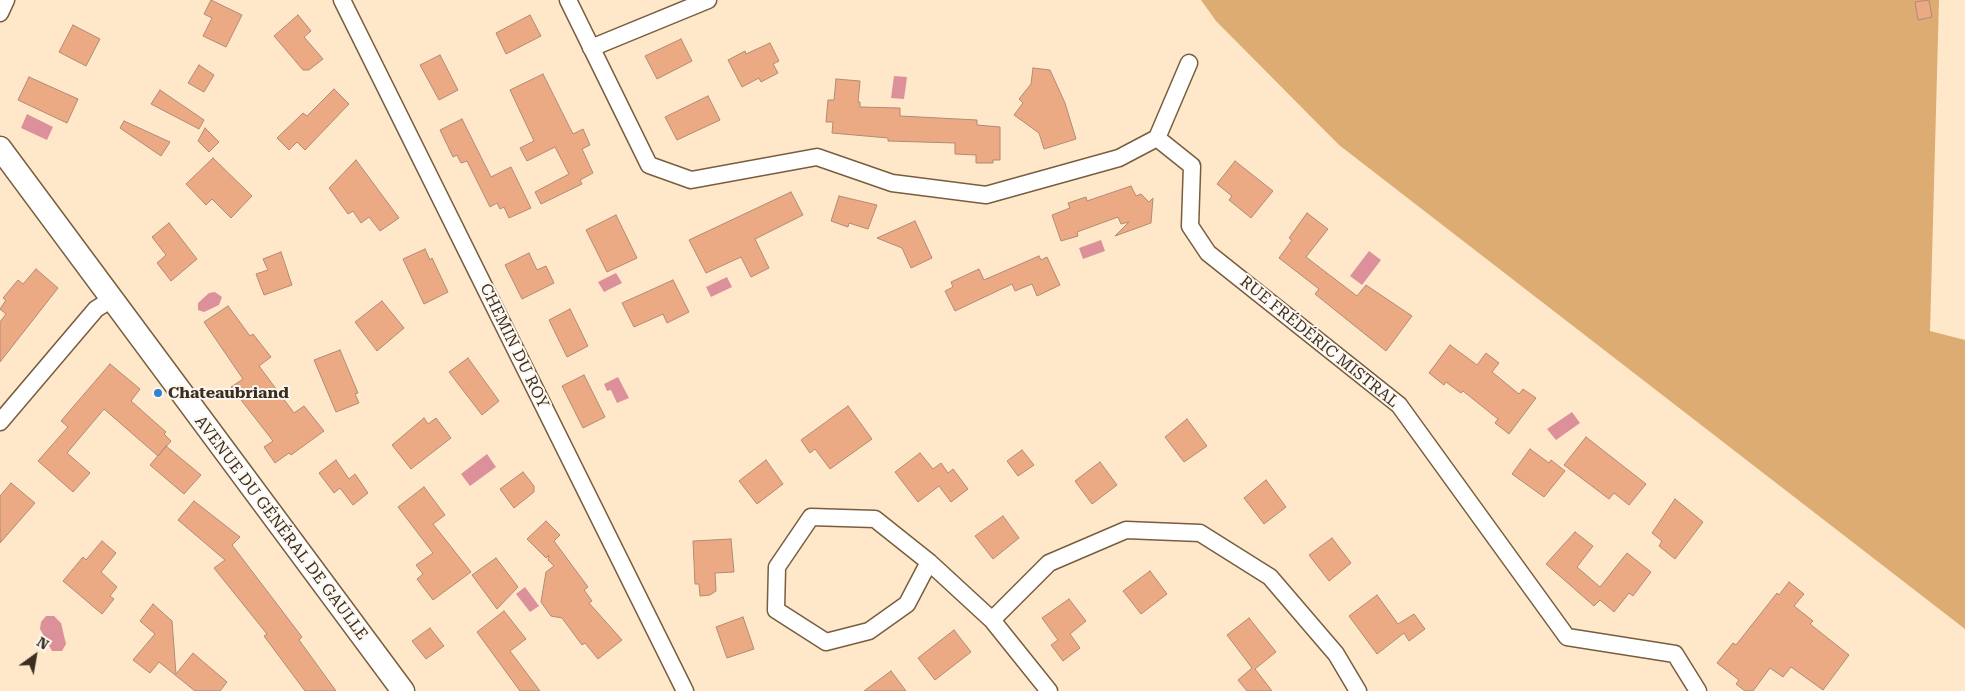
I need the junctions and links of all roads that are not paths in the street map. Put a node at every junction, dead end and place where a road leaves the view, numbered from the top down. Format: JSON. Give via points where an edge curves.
{"nodes":[{"id":1,"x":6,"y":0,"type":"edge"},
{"id":2,"x":342,"y":0,"type":"edge"},
{"id":3,"x":568,"y":0,"type":"edge"},
{"id":4,"x":708,"y":0,"type":"edge"},
{"id":5,"x":0,"y":13,"type":"edge"},
{"id":6,"x":591,"y":48,"type":"junction"},
{"id":7,"x":1189,"y":63,"type":"dead end"},
{"id":8,"x":1157,"y":138,"type":"junction"},
{"id":9,"x":0,"y":148,"type":"edge"},
{"id":10,"x":112,"y":299,"type":"junction"},
{"id":11,"x":0,"y":422,"type":"edge"},
{"id":12,"x":929,"y":562,"type":"junction"},
{"id":13,"x":992,"y":620,"type":"junction"},
{"id":14,"x":403,"y":691,"type":"edge"},
{"id":15,"x":685,"y":691,"type":"edge"},
{"id":16,"x":1049,"y":691,"type":"edge"},
{"id":17,"x":1358,"y":691,"type":"edge"},
{"id":18,"x":1698,"y":691,"type":"edge"}],
"edges":[{"from":1,"to":5,"type":"street"},
{"from":2,"to":15,"type":"street","name":"CHEMIN DU ROY"},
{"from":3,"to":6,"type":"street"},
{"from":4,"to":6,"type":"street"},
{"from":6,"to":8,"type":"street","via":[[649,165],[691,180],[817,157],[892,183],[986,195],[1119,158]]},
{"from":7,"to":8,"type":"street"},
{"from":8,"to":18,"type":"street","name":"RUE FRÉDÉRIC MISTRAL","via":[[1192,166],[1190,226],[1208,253],[1399,405],[1567,637],[1675,654]]},
{"from":9,"to":10,"type":"main road","name":"AVENUE DU GÉNÉRAL DE GAULLE"},
{"from":10,"to":11,"type":"street","via":[[96,309]]},
{"from":10,"to":14,"type":"main road","name":"AVENUE DU GÉNÉRAL DE GAULLE"},
{"from":12,"to":12,"type":"street","via":[[874,519],[811,517],[777,567],[776,610],[826,642],[869,631],[907,604]]},
{"from":12,"to":13,"type":"street"},
{"from":13,"to":16,"type":"street"},
{"from":13,"to":17,"type":"street","via":[[1049,563],[1126,530],[1200,533],[1270,577],[1336,654]]}]}
